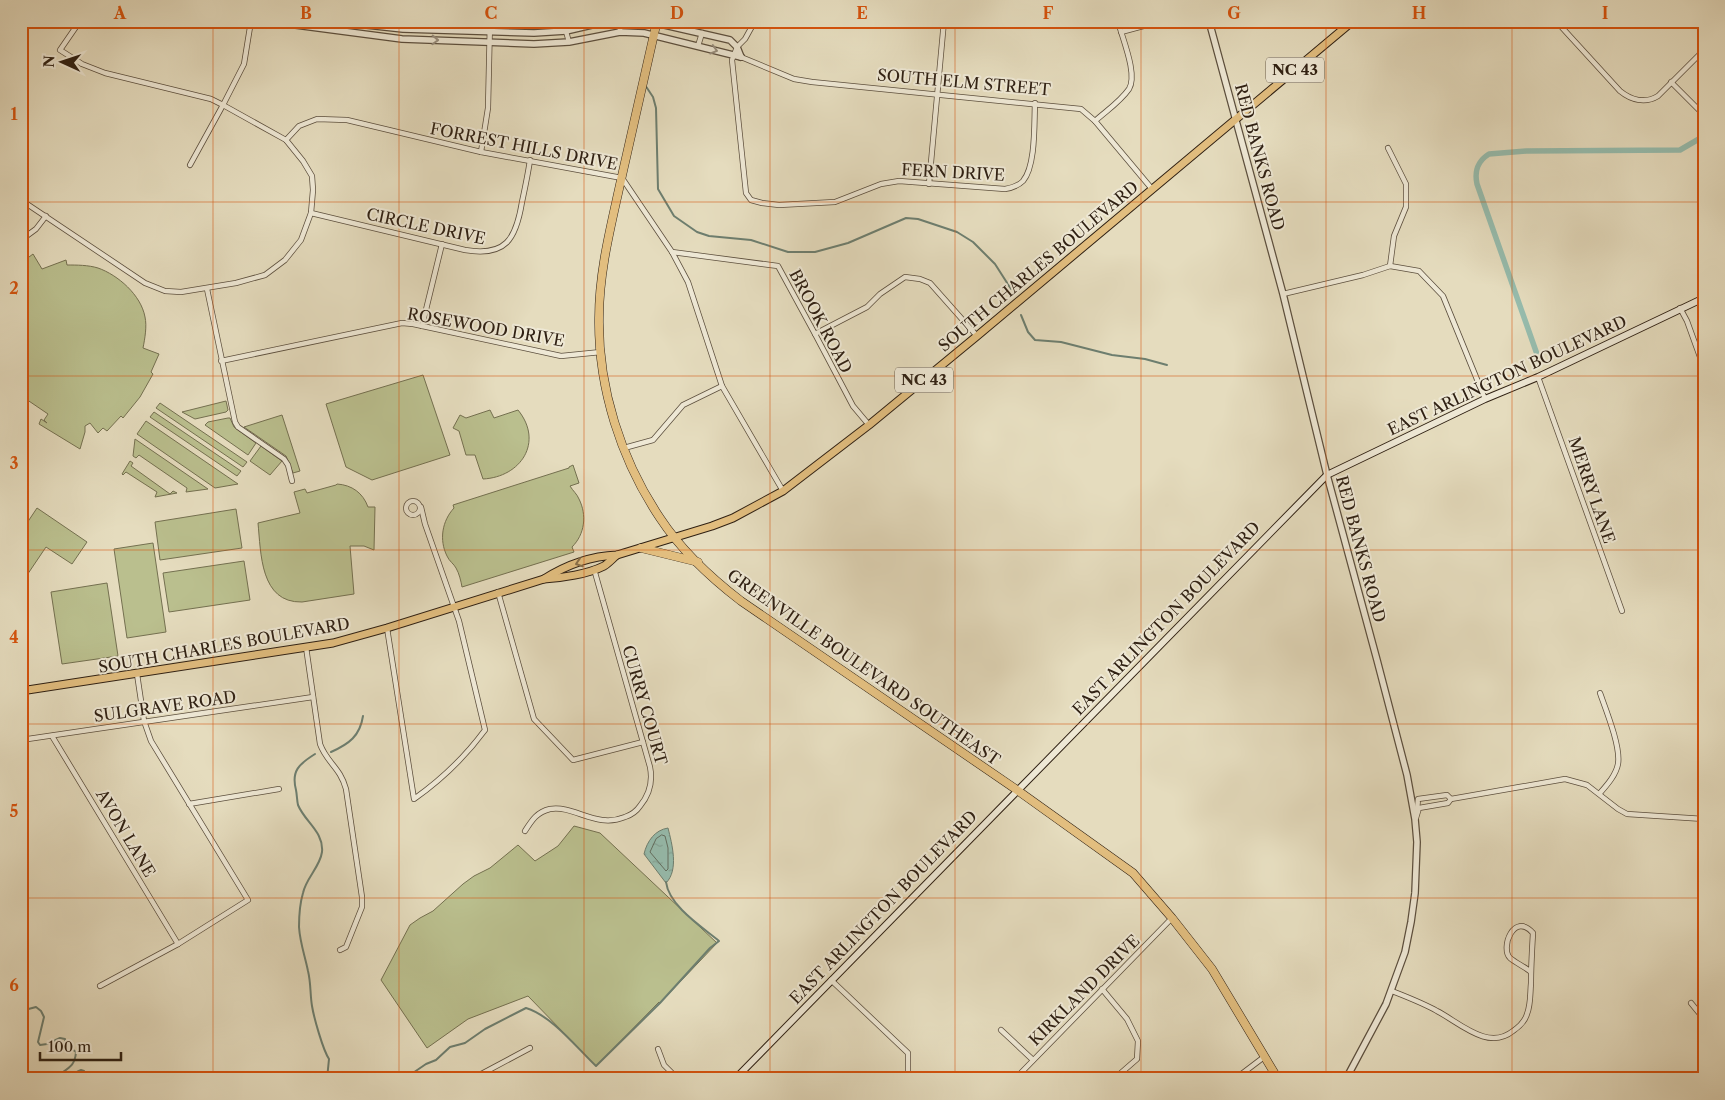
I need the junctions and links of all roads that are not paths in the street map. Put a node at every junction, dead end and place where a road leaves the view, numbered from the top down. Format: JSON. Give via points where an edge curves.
{"nodes":[{"id":1,"x":80,"y":21,"type":"edge"},
{"id":2,"x":251,"y":21,"type":"edge"},
{"id":3,"x":265,"y":21,"type":"edge"},
{"id":4,"x":330,"y":21,"type":"edge"},
{"id":5,"x":490,"y":21,"type":"edge"},
{"id":6,"x":563,"y":21,"type":"edge"},
{"id":7,"x":609,"y":21,"type":"edge"},
{"id":8,"x":620,"y":21,"type":"edge"},
{"id":9,"x":647,"y":21,"type":"edge"},
{"id":10,"x":755,"y":21,"type":"edge"},
{"id":11,"x":944,"y":21,"type":"edge"},
{"id":12,"x":1118,"y":21,"type":"edge"},
{"id":13,"x":1162,"y":21,"type":"edge"},
{"id":14,"x":1209,"y":21,"type":"edge"},
{"id":15,"x":1353,"y":21,"type":"edge"},
{"id":16,"x":1556,"y":21,"type":"edge"},
{"id":17,"x":339,"y":22,"type":"junction"},
{"id":18,"x":657,"y":22,"type":"edge"},
{"id":19,"x":403,"y":29,"type":"junction"},
{"id":20,"x":566,"y":31,"type":"junction"},
{"id":21,"x":338,"y":32,"type":"junction"},
{"id":22,"x":489,"y":32,"type":"junction"},
{"id":23,"x":620,"y":32,"type":"junction"},
{"id":24,"x":1121,"y":32,"type":"junction"},
{"id":25,"x":702,"y":34,"type":"junction"},
{"id":26,"x":654,"y":35,"type":"junction"},
{"id":27,"x":402,"y":39,"type":"junction"},
{"id":28,"x":489,"y":42,"type":"junction"},
{"id":29,"x":569,"y":42,"type":"junction"},
{"id":30,"x":698,"y":46,"type":"junction"},
{"id":31,"x":737,"y":47,"type":"junction"},
{"id":32,"x":1704,"y":48,"type":"edge"},
{"id":33,"x":733,"y":55,"type":"junction"},
{"id":34,"x":741,"y":57,"type":"junction"},
{"id":35,"x":1671,"y":82,"type":"junction"},
{"id":36,"x":938,"y":94,"type":"junction"},
{"id":37,"x":1036,"y":103,"type":"junction"},
{"id":38,"x":223,"y":106,"type":"junction"},
{"id":39,"x":1704,"y":115,"type":"edge"},
{"id":40,"x":1236,"y":119,"type":"junction"},
{"id":41,"x":1095,"y":120,"type":"junction"},
{"id":42,"x":286,"y":140,"type":"junction"},
{"id":43,"x":1388,"y":148,"type":"dead end"},
{"id":44,"x":481,"y":152,"type":"junction"},
{"id":45,"x":530,"y":160,"type":"junction"},
{"id":46,"x":190,"y":164,"type":"dead end"},
{"id":47,"x":622,"y":178,"type":"junction"},
{"id":48,"x":929,"y":184,"type":"junction"},
{"id":49,"x":1152,"y":189,"type":"junction"},
{"id":50,"x":21,"y":200,"type":"edge"},
{"id":51,"x":311,"y":213,"type":"junction"},
{"id":52,"x":46,"y":216,"type":"junction"},
{"id":53,"x":21,"y":240,"type":"edge"},
{"id":54,"x":442,"y":244,"type":"junction"},
{"id":55,"x":672,"y":252,"type":"junction"},
{"id":56,"x":1390,"y":266,"type":"junction"},
{"id":57,"x":207,"y":288,"type":"junction"},
{"id":58,"x":1283,"y":294,"type":"junction"},
{"id":59,"x":1704,"y":298,"type":"edge"},
{"id":60,"x":1680,"y":308,"type":"junction"},
{"id":61,"x":422,"y":326,"type":"junction"},
{"id":62,"x":815,"y":334,"type":"junction"},
{"id":63,"x":977,"y":336,"type":"junction"},
{"id":64,"x":601,"y":352,"type":"junction"},
{"id":65,"x":221,"y":360,"type":"junction"},
{"id":66,"x":1704,"y":368,"type":"edge"},
{"id":67,"x":1538,"y":377,"type":"junction"},
{"id":68,"x":722,"y":386,"type":"junction"},
{"id":69,"x":1485,"y":398,"type":"junction"},
{"id":70,"x":869,"y":425,"type":"junction"},
{"id":71,"x":624,"y":448,"type":"junction"},
{"id":72,"x":1327,"y":475,"type":"junction"},
{"id":73,"x":292,"y":481,"type":"dead end"},
{"id":74,"x":783,"y":491,"type":"junction"},
{"id":75,"x":421,"y":507,"type":"junction"},
{"id":76,"x":414,"y":515,"type":"junction"},
{"id":77,"x":425,"y":524,"type":"junction"},
{"id":78,"x":675,"y":537,"type":"junction"},
{"id":79,"x":641,"y":548,"type":"junction"},
{"id":80,"x":617,"y":555,"type":"junction"},
{"id":81,"x":698,"y":562,"type":"junction"},
{"id":82,"x":594,"y":569,"type":"junction"},
{"id":83,"x":544,"y":579,"type":"junction"},
{"id":84,"x":498,"y":592,"type":"junction"},
{"id":85,"x":454,"y":607,"type":"junction"},
{"id":86,"x":1622,"y":611,"type":"dead end"},
{"id":87,"x":387,"y":628,"type":"junction"},
{"id":88,"x":306,"y":648,"type":"junction"},
{"id":89,"x":138,"y":674,"type":"junction"},
{"id":90,"x":21,"y":691,"type":"edge"},
{"id":91,"x":1600,"y":693,"type":"dead end"},
{"id":92,"x":313,"y":697,"type":"junction"},
{"id":93,"x":144,"y":721,"type":"junction"},
{"id":94,"x":52,"y":736,"type":"junction"},
{"id":95,"x":21,"y":740,"type":"edge"},
{"id":96,"x":643,"y":742,"type":"junction"},
{"id":97,"x":279,"y":789,"type":"dead end"},
{"id":98,"x":1017,"y":790,"type":"junction"},
{"id":99,"x":1600,"y":793,"type":"junction"},
{"id":100,"x":1451,"y":799,"type":"junction"},
{"id":101,"x":189,"y":804,"type":"junction"},
{"id":102,"x":1704,"y":819,"type":"edge"},
{"id":103,"x":1416,"y":820,"type":"junction"},
{"id":104,"x":526,"y":831,"type":"dead end"},
{"id":105,"x":1172,"y":918,"type":"junction"},
{"id":106,"x":178,"y":944,"type":"junction"},
{"id":107,"x":340,"y":950,"type":"dead end"},
{"id":108,"x":1531,"y":972,"type":"junction"},
{"id":109,"x":831,"y":980,"type":"junction"},
{"id":110,"x":100,"y":986,"type":"dead end"},
{"id":111,"x":1102,"y":989,"type":"junction"},
{"id":112,"x":1392,"y":991,"type":"junction"},
{"id":113,"x":1691,"y":1003,"type":"dead end"},
{"id":114,"x":1704,"y":1019,"type":"edge"},
{"id":115,"x":1001,"y":1030,"type":"dead end"},
{"id":116,"x":530,"y":1048,"type":"dead end"},
{"id":117,"x":658,"y":1049,"type":"dead end"},
{"id":118,"x":1264,"y":1057,"type":"junction"},
{"id":119,"x":1033,"y":1060,"type":"junction"},
{"id":120,"x":485,"y":1073,"type":"junction"},
{"id":121,"x":472,"y":1079,"type":"edge"},
{"id":122,"x":487,"y":1079,"type":"edge"},
{"id":123,"x":678,"y":1079,"type":"edge"},
{"id":124,"x":735,"y":1079,"type":"edge"},
{"id":125,"x":904,"y":1079,"type":"edge"},
{"id":126,"x":1015,"y":1079,"type":"edge"},
{"id":127,"x":1114,"y":1079,"type":"edge"},
{"id":128,"x":1235,"y":1079,"type":"edge"},
{"id":129,"x":1278,"y":1079,"type":"edge"},
{"id":130,"x":1346,"y":1079,"type":"edge"}],
"edges":[{"from":1,"to":38,"type":"street","via":[[60,50],[82,64],[104,73],[211,99]]},
{"from":2,"to":38,"type":"street","via":[[244,64]]},
{"from":3,"to":21,"type":"street","name":"SOUTH ELM STREET"},
{"from":4,"to":17,"type":"street"},
{"from":5,"to":22,"type":"street"},
{"from":6,"to":20,"type":"street"},
{"from":7,"to":20,"type":"street"},
{"from":8,"to":23,"type":"street"},
{"from":9,"to":18,"type":"street"},
{"from":10,"to":31,"type":"street","name":"FERN DRIVE"},
{"from":11,"to":36,"type":"street"},
{"from":12,"to":24,"type":"street"},
{"from":13,"to":24,"type":"street"},
{"from":14,"to":40,"type":"street","name":"RED BANKS ROAD"},
{"from":15,"to":40,"type":"main road","name":"SOUTH CHARLES BOULEVARD","number":"NC 43"},
{"from":16,"to":35,"type":"street","via":[[1627,97],[1653,99]]},
{"from":17,"to":19,"type":"street"},
{"from":17,"to":21,"type":"street"},
{"from":18,"to":25,"type":"street"},
{"from":18,"to":26,"type":"highway","name":"GREENVILLE BOULEVARD SOUTHEAST"},
{"from":19,"to":22,"type":"street"},
{"from":19,"to":27,"type":"street"},
{"from":20,"to":22,"type":"street"},
{"from":20,"to":29,"type":"street"},
{"from":21,"to":27,"type":"street","name":"SOUTH ELM STREET"},
{"from":22,"to":28,"type":"street"},
{"from":23,"to":26,"type":"street","name":"SOUTH ELM STREET"},
{"from":23,"to":29,"type":"street","name":"SOUTH ELM STREET"},
{"from":24,"to":41,"type":"street","via":[[1132,70],[1130,88]]},
{"from":25,"to":30,"type":"street"},
{"from":25,"to":31,"type":"street","via":[[730,40]]},
{"from":26,"to":30,"type":"street","name":"SOUTH ELM STREET"},
{"from":26,"to":47,"type":"highway","name":"GREENVILLE BOULEVARD SOUTHEAST"},
{"from":27,"to":28,"type":"street","name":"SOUTH ELM STREET","one_way":true},
{"from":28,"to":29,"type":"street","name":"SOUTH ELM STREET"},
{"from":28,"to":44,"type":"street","via":[[488,108]]},
{"from":30,"to":33,"type":"street","name":"SOUTH ELM STREET","one_way":true},
{"from":31,"to":33,"type":"street","name":"FERN DRIVE"},
{"from":31,"to":34,"type":"street"},
{"from":32,"to":35,"type":"street"},
{"from":33,"to":34,"type":"street","name":"SOUTH ELM STREET"},
{"from":33,"to":48,"type":"street","name":"FERN DRIVE","via":[[746,193],[752,200],[778,205],[835,202],[881,184],[900,181]]},
{"from":34,"to":36,"type":"street","name":"SOUTH ELM STREET","via":[[794,78]]},
{"from":35,"to":39,"type":"street"},
{"from":36,"to":37,"type":"street","name":"SOUTH ELM STREET"},
{"from":36,"to":48,"type":"street"},
{"from":37,"to":41,"type":"street","name":"SOUTH ELM STREET","via":[[1076,107]]},
{"from":37,"to":48,"type":"street","name":"FERN DRIVE","via":[[1031,159],[1023,181],[1005,190]]},
{"from":38,"to":42,"type":"street"},
{"from":38,"to":46,"type":"street"},
{"from":40,"to":49,"type":"main road","name":"SOUTH CHARLES BOULEVARD","number":"NC 43"},
{"from":40,"to":58,"type":"street","name":"RED BANKS ROAD"},
{"from":41,"to":49,"type":"street","name":"SOUTH ELM STREET"},
{"from":42,"to":44,"type":"street","name":"FORREST HILLS DRIVE","via":[[299,126],[317,119],[347,120]]},
{"from":42,"to":51,"type":"street","via":[[312,176]]},
{"from":43,"to":56,"type":"street","via":[[1406,184],[1406,207],[1394,236]]},
{"from":44,"to":45,"type":"street","name":"FORREST HILLS DRIVE"},
{"from":45,"to":47,"type":"street","name":"FORREST HILLS DRIVE"},
{"from":45,"to":54,"type":"street","name":"CIRCLE DRIVE","via":[[513,236],[489,252]]},
{"from":47,"to":55,"type":"street","name":"FORREST HILLS DRIVE"},
{"from":47,"to":64,"type":"highway","name":"GREENVILLE BOULEVARD SOUTHEAST","via":[[602,271]]},
{"from":49,"to":63,"type":"main road","name":"SOUTH CHARLES BOULEVARD","number":"NC 43"},
{"from":50,"to":52,"type":"street"},
{"from":51,"to":54,"type":"street","name":"CIRCLE DRIVE"},
{"from":51,"to":57,"type":"street","via":[[301,240],[285,260],[265,275]]},
{"from":52,"to":53,"type":"street","via":[[33,232]]},
{"from":52,"to":57,"type":"street","via":[[150,286],[173,292]]},
{"from":54,"to":61,"type":"street"},
{"from":55,"to":62,"type":"street","name":"BROOK ROAD","via":[[778,266]]},
{"from":55,"to":68,"type":"street","name":"FORREST HILLS DRIVE","via":[[688,282]]},
{"from":56,"to":58,"type":"street"},
{"from":56,"to":69,"type":"street","via":[[1419,272],[1443,296]]},
{"from":57,"to":65,"type":"street"},
{"from":58,"to":72,"type":"street","name":"RED BANKS ROAD"},
{"from":59,"to":60,"type":"main road","name":"EAST ARLINGTON BOULEVARD"},
{"from":60,"to":66,"type":"street"},
{"from":60,"to":67,"type":"main road","name":"EAST ARLINGTON BOULEVARD"},
{"from":61,"to":64,"type":"street","name":"ROSEWOOD DRIVE","via":[[561,356]]},
{"from":61,"to":65,"type":"street","name":"ROSEWOOD DRIVE","via":[[402,323]]},
{"from":62,"to":63,"type":"street","via":[[866,307],[905,277],[920,278],[930,283]]},
{"from":62,"to":70,"type":"street","name":"BROOK ROAD","via":[[853,406]]},
{"from":63,"to":70,"type":"main road","name":"SOUTH CHARLES BOULEVARD","number":"NC 43"},
{"from":64,"to":71,"type":"highway","name":"GREENVILLE BOULEVARD SOUTHEAST","via":[[608,400]]},
{"from":65,"to":73,"type":"street","via":[[235,422],[284,458]]},
{"from":67,"to":69,"type":"main road","name":"EAST ARLINGTON BOULEVARD"},
{"from":67,"to":86,"type":"street","name":"MERRY LANE"},
{"from":68,"to":71,"type":"street","via":[[683,405],[653,440]]},
{"from":68,"to":74,"type":"street","name":"FORREST HILLS DRIVE"},
{"from":69,"to":72,"type":"main road","name":"EAST ARLINGTON BOULEVARD"},
{"from":70,"to":74,"type":"main road","name":"SOUTH CHARLES BOULEVARD","number":"NC 43"},
{"from":71,"to":78,"type":"highway","name":"GREENVILLE BOULEVARD SOUTHEAST","via":[[648,498]]},
{"from":72,"to":98,"type":"main road","name":"EAST ARLINGTON BOULEVARD"},
{"from":72,"to":103,"type":"street","name":"RED BANKS ROAD","via":[[1407,775]]},
{"from":74,"to":78,"type":"main road","name":"SOUTH CHARLES BOULEVARD","number":"NC 43","via":[[732,518]]},
{"from":75,"to":76,"type":"street"},
{"from":75,"to":76,"type":"street","via":[[415,500],[408,502],[407,511]]},
{"from":75,"to":77,"type":"street"},
{"from":76,"to":77,"type":"street"},
{"from":77,"to":85,"type":"street"},
{"from":78,"to":79,"type":"main road","name":"SOUTH CHARLES BOULEVARD"},
{"from":78,"to":81,"type":"highway","name":"GREENVILLE BOULEVARD SOUTHEAST"},
{"from":79,"to":80,"type":"main road","name":"SOUTH CHARLES BOULEVARD"},
{"from":79,"to":81,"type":"highway"},
{"from":80,"to":82,"type":"main road","name":"SOUTH CHARLES BOULEVARD"},
{"from":80,"to":83,"type":"main road","name":"SOUTH CHARLES BOULEVARD","one_way":true,"via":[[602,555],[560,569]]},
{"from":81,"to":98,"type":"highway","name":"GREENVILLE BOULEVARD SOUTHEAST","via":[[749,607]]},
{"from":82,"to":83,"type":"main road","name":"SOUTH CHARLES BOULEVARD","via":[[562,578]]},
{"from":82,"to":96,"type":"street","name":"CURRY COURT"},
{"from":83,"to":84,"type":"main road","name":"SOUTH CHARLES BOULEVARD"},
{"from":84,"to":85,"type":"main road","name":"SOUTH CHARLES BOULEVARD"},
{"from":84,"to":96,"type":"street","via":[[534,719],[573,760]]},
{"from":85,"to":87,"type":"main road","name":"SOUTH CHARLES BOULEVARD"},
{"from":85,"to":87,"type":"street","via":[[485,730],[469,751],[433,786],[414,799]]},
{"from":87,"to":88,"type":"main road","name":"SOUTH CHARLES BOULEVARD"},
{"from":88,"to":89,"type":"main road","name":"SOUTH CHARLES BOULEVARD"},
{"from":88,"to":92,"type":"street"},
{"from":89,"to":90,"type":"main road","name":"SOUTH CHARLES BOULEVARD"},
{"from":89,"to":93,"type":"street"},
{"from":91,"to":99,"type":"street","via":[[1618,750],[1618,764]]},
{"from":92,"to":93,"type":"street","name":"SULGRAVE ROAD"},
{"from":92,"to":107,"type":"street","via":[[320,744],[341,773],[346,789],[362,897],[362,907],[346,947]]},
{"from":93,"to":94,"type":"street","name":"SULGRAVE ROAD"},
{"from":93,"to":101,"type":"street","via":[[151,741]]},
{"from":94,"to":95,"type":"street","name":"SULGRAVE ROAD"},
{"from":94,"to":106,"type":"street","name":"AVON LANE"},
{"from":96,"to":104,"type":"street","name":"CURRY COURT","via":[[652,777],[649,793],[637,810],[622,819],[596,820],[551,809],[534,817]]},
{"from":97,"to":101,"type":"street"},
{"from":98,"to":105,"type":"highway","name":"GREENVILLE BOULEVARD SOUTHEAST","via":[[1132,873]]},
{"from":98,"to":109,"type":"main road","name":"EAST ARLINGTON BOULEVARD"},
{"from":99,"to":100,"type":"street","via":[[1588,785],[1566,779]]},
{"from":99,"to":102,"type":"street","via":[[1627,814]]},
{"from":100,"to":103,"type":"street","via":[[1448,803],[1419,808]]},
{"from":100,"to":103,"type":"street","via":[[1447,795],[1418,800]]},
{"from":101,"to":106,"type":"street","via":[[248,900]]},
{"from":103,"to":112,"type":"street","name":"RED BANKS ROAD","via":[[1413,908],[1405,952]]},
{"from":105,"to":111,"type":"street","name":"KIRKLAND DRIVE"},
{"from":105,"to":118,"type":"highway","name":"GREENVILLE BOULEVARD SOUTHEAST","via":[[1212,969]]},
{"from":106,"to":110,"type":"street"},
{"from":108,"to":108,"type":"street","via":[[1533,933],[1518,927],[1510,934],[1508,954]]},
{"from":108,"to":112,"type":"street","via":[[1527,1015],[1515,1030],[1500,1038],[1491,1039],[1477,1034]]},
{"from":109,"to":124,"type":"main road","name":"EAST ARLINGTON BOULEVARD"},
{"from":109,"to":125,"type":"street","via":[[908,1053],[908,1074]]},
{"from":111,"to":119,"type":"street","name":"KIRKLAND DRIVE"},
{"from":111,"to":127,"type":"street","via":[[1127,1019],[1138,1041],[1136,1059]]},
{"from":112,"to":130,"type":"street","name":"RED BANKS ROAD"},
{"from":113,"to":114,"type":"street"},
{"from":115,"to":119,"type":"street"},
{"from":116,"to":120,"type":"street"},
{"from":117,"to":123,"type":"street","via":[[664,1065]]},
{"from":118,"to":128,"type":"street"},
{"from":118,"to":129,"type":"highway","name":"GREENVILLE BOULEVARD SOUTHEAST"},
{"from":119,"to":126,"type":"street","name":"KIRKLAND DRIVE"},
{"from":120,"to":121,"type":"street"},
{"from":120,"to":122,"type":"street"}]}
